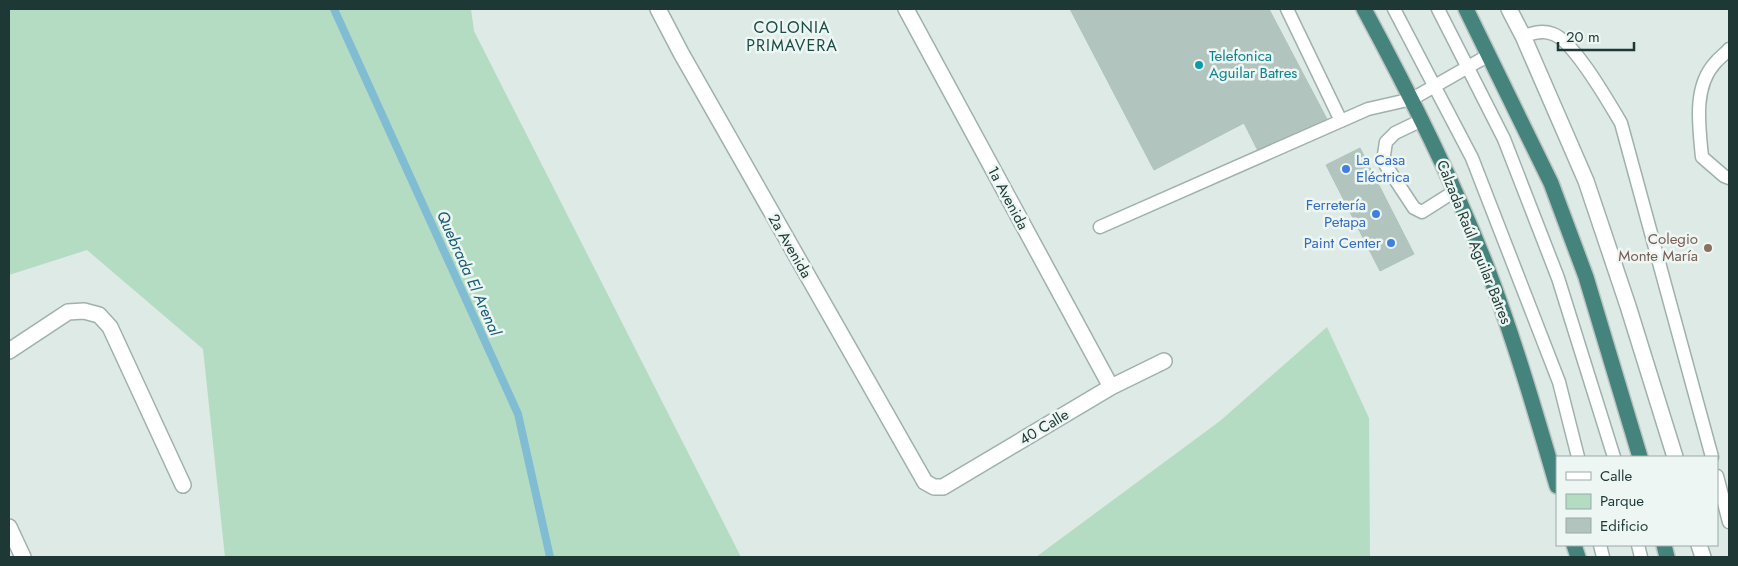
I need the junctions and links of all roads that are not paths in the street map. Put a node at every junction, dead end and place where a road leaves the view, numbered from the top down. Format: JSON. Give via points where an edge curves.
{"nodes":[{"id":1,"x":658,"y":9,"type":"edge"},
{"id":2,"x":906,"y":9,"type":"edge"},
{"id":3,"x":1287,"y":9,"type":"edge"},
{"id":4,"x":1364,"y":9,"type":"edge"},
{"id":5,"x":1394,"y":9,"type":"edge"},
{"id":6,"x":1438,"y":9,"type":"edge"},
{"id":7,"x":1466,"y":9,"type":"edge"},
{"id":8,"x":1509,"y":9,"type":"edge"},
{"id":9,"x":1523,"y":36,"type":"junction"},
{"id":10,"x":1729,"y":50,"type":"edge"},
{"id":11,"x":1489,"y":55,"type":"junction"},
{"id":12,"x":1468,"y":68,"type":"junction"},
{"id":13,"x":1435,"y":87,"type":"junction"},
{"id":14,"x":1412,"y":99,"type":"junction"},
{"id":15,"x":1422,"y":120,"type":"junction"},
{"id":16,"x":1341,"y":121,"type":"junction"},
{"id":17,"x":1729,"y":178,"type":"edge"},
{"id":18,"x":1454,"y":190,"type":"junction"},
{"id":19,"x":1100,"y":227,"type":"dead end"},
{"id":20,"x":9,"y":351,"type":"edge"},
{"id":21,"x":1164,"y":361,"type":"dead end"},
{"id":22,"x":1111,"y":387,"type":"junction"},
{"id":23,"x":1578,"y":456,"type":"edge"},
{"id":24,"x":1614,"y":456,"type":"edge"},
{"id":25,"x":1640,"y":456,"type":"edge"},
{"id":26,"x":1675,"y":456,"type":"edge"},
{"id":27,"x":1712,"y":456,"type":"edge"},
{"id":28,"x":1718,"y":480,"type":"edge"},
{"id":29,"x":924,"y":482,"type":"joint"},
{"id":30,"x":1556,"y":483,"type":"edge"},
{"id":31,"x":183,"y":485,"type":"dead end"},
{"id":32,"x":1729,"y":522,"type":"edge"},
{"id":33,"x":9,"y":527,"type":"edge"},
{"id":34,"x":23,"y":557,"type":"edge"}],
"edges":[{"from":1,"to":29,"type":"street","name":"2a Avenida"},
{"from":2,"to":22,"type":"street","name":"1a Avenida"},
{"from":3,"to":16,"type":"lane"},
{"from":4,"to":14,"type":"highway","name":"Calzada Raúl Aguilar Batres"},
{"from":5,"to":13,"type":"lane"},
{"from":6,"to":12,"type":"lane"},
{"from":7,"to":11,"type":"highway"},
{"from":8,"to":9,"type":"street"},
{"from":9,"to":26,"type":"street","via":[[1602,224]]},
{"from":9,"to":27,"type":"lane","via":[[1542,31],[1561,38],[1591,74],[1621,123]]},
{"from":10,"to":17,"type":"lane","via":[[1714,64],[1700,90],[1699,129],[1702,156]]},
{"from":11,"to":12,"type":"lane"},
{"from":11,"to":25,"type":"highway","via":[[1551,183],[1586,277]]},
{"from":12,"to":13,"type":"lane"},
{"from":12,"to":24,"type":"lane","via":[[1504,138],[1558,278]]},
{"from":13,"to":14,"type":"lane"},
{"from":13,"to":23,"type":"lane","via":[[1472,158],[1559,382]]},
{"from":14,"to":15,"type":"highway","name":"Calzada Raúl Aguilar Batres"},
{"from":14,"to":16,"type":"lane","via":[[1368,109]]},
{"from":15,"to":18,"type":"highway","name":"Calzada Raúl Aguilar Batres"},
{"from":15,"to":18,"type":"lane","via":[[1390,137],[1382,161],[1414,208],[1422,212]]},
{"from":16,"to":19,"type":"lane"},
{"from":18,"to":30,"type":"highway","name":"Calzada Raúl Aguilar Batres","via":[[1514,344]]},
{"from":20,"to":31,"type":"street","via":[[68,312],[84,311],[99,315],[110,327]]},
{"from":21,"to":22,"type":"street","name":"40 Calle"},
{"from":22,"to":29,"type":"street","name":"40 Calle","via":[[943,487]]},
{"from":28,"to":32,"type":"lane"},
{"from":33,"to":34,"type":"street"}]}
